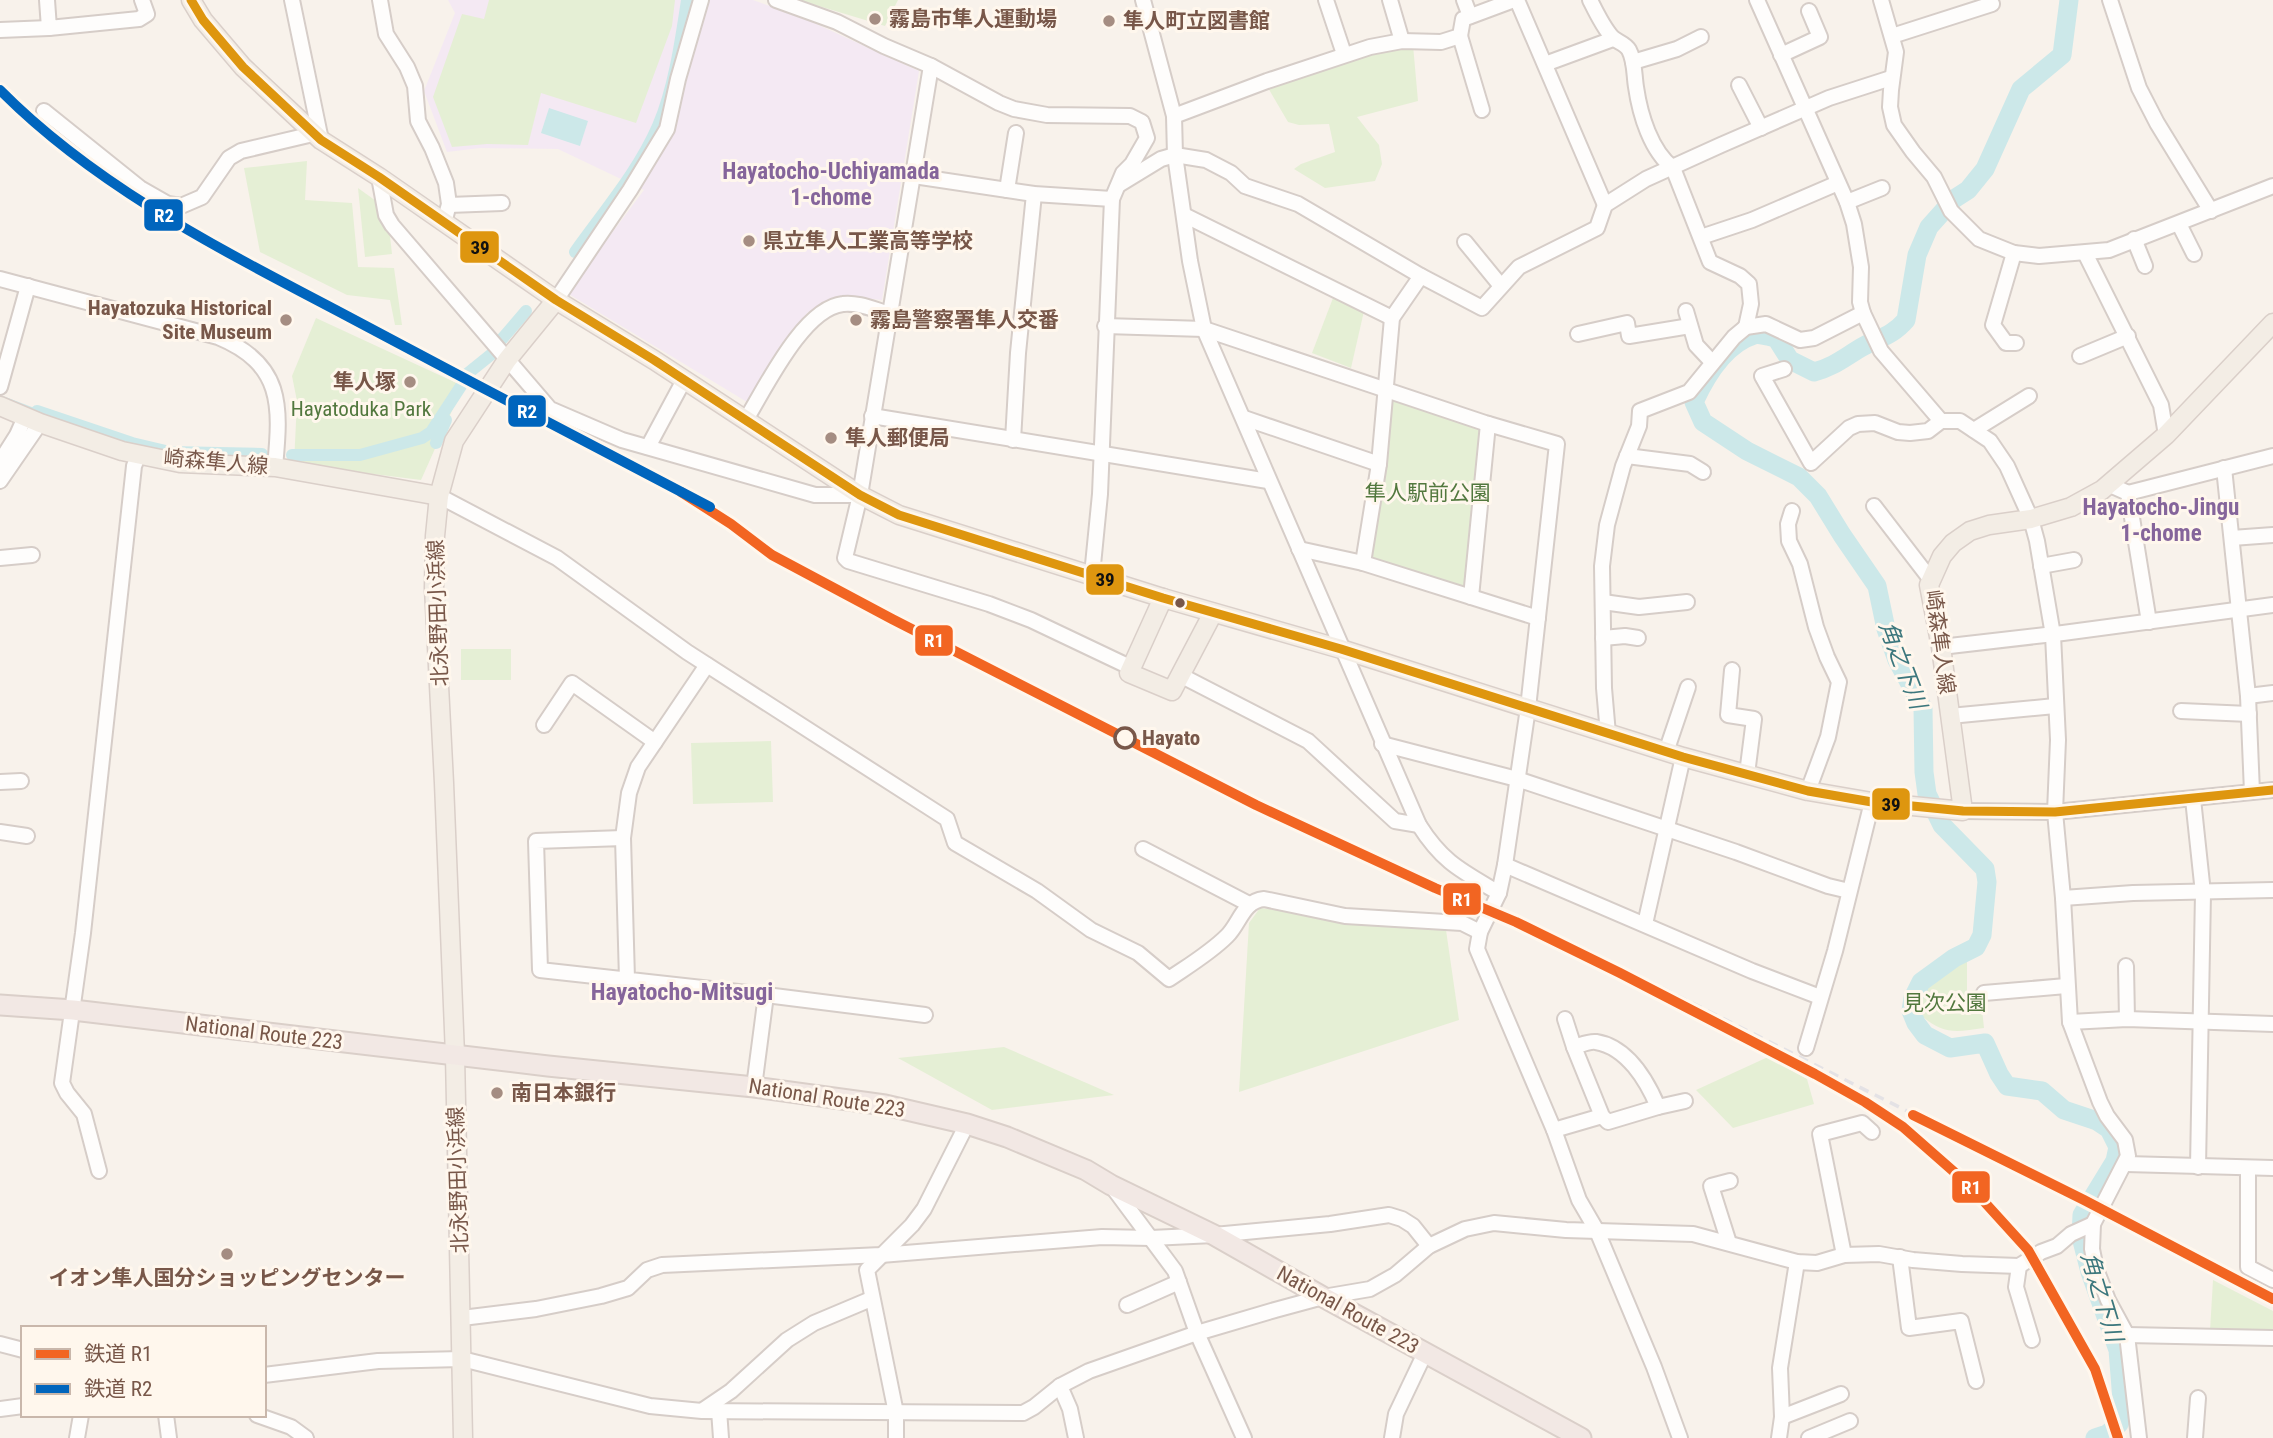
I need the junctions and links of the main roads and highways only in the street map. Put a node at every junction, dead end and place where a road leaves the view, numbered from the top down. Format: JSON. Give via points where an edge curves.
{"nodes":[{"id":1,"x":191,"y":0,"type":"edge"},
{"id":2,"x":556,"y":300,"type":"junction"},
{"id":3,"x":2273,"y":323,"type":"edge"},
{"id":4,"x":0,"y":406,"type":"edge"},
{"id":5,"x":439,"y":496,"type":"junction"},
{"id":6,"x":1163,"y":598,"type":"junction"},
{"id":7,"x":1213,"y":613,"type":"junction"},
{"id":8,"x":0,"y":1006,"type":"edge"},
{"id":9,"x":455,"y":1055,"type":"junction"},
{"id":10,"x":463,"y":1438,"type":"edge"},
{"id":11,"x":1581,"y":1438,"type":"edge"}],
"edges":[{"from":1,"to":2,"type":"main road","via":[[243,67],[317,137],[446,214]]},
{"from":2,"to":5,"type":"main road","name":"北永野田小浜線","via":[[507,360],[454,441]]},
{"from":2,"to":6,"type":"main road","via":[[860,495],[899,515]]},
{"from":3,"to":7,"type":"main road","name":"崎森隼人線","via":[[2166,435],[2093,495],[2031,519],[1970,531],[1942,556],[1929,585],[1963,811],[1808,791]]},
{"from":4,"to":5,"type":"main road","name":"崎森隼人線","via":[[122,451],[180,463],[275,467]]},
{"from":5,"to":9,"type":"main road","name":"北永野田小浜線","via":[[434,588]]},
{"from":6,"to":7,"type":"main road"},
{"from":6,"to":7,"type":"main road","via":[[1129,673],[1172,691]]},
{"from":8,"to":9,"type":"highway","name":"National Route 223","via":[[73,1010]]},
{"from":9,"to":10,"type":"main road","name":"北永野田小浜線"},
{"from":9,"to":11,"type":"highway","name":"National Route 223","via":[[754,1087],[885,1105],[967,1124],[1086,1170],[1214,1235]]}]}
